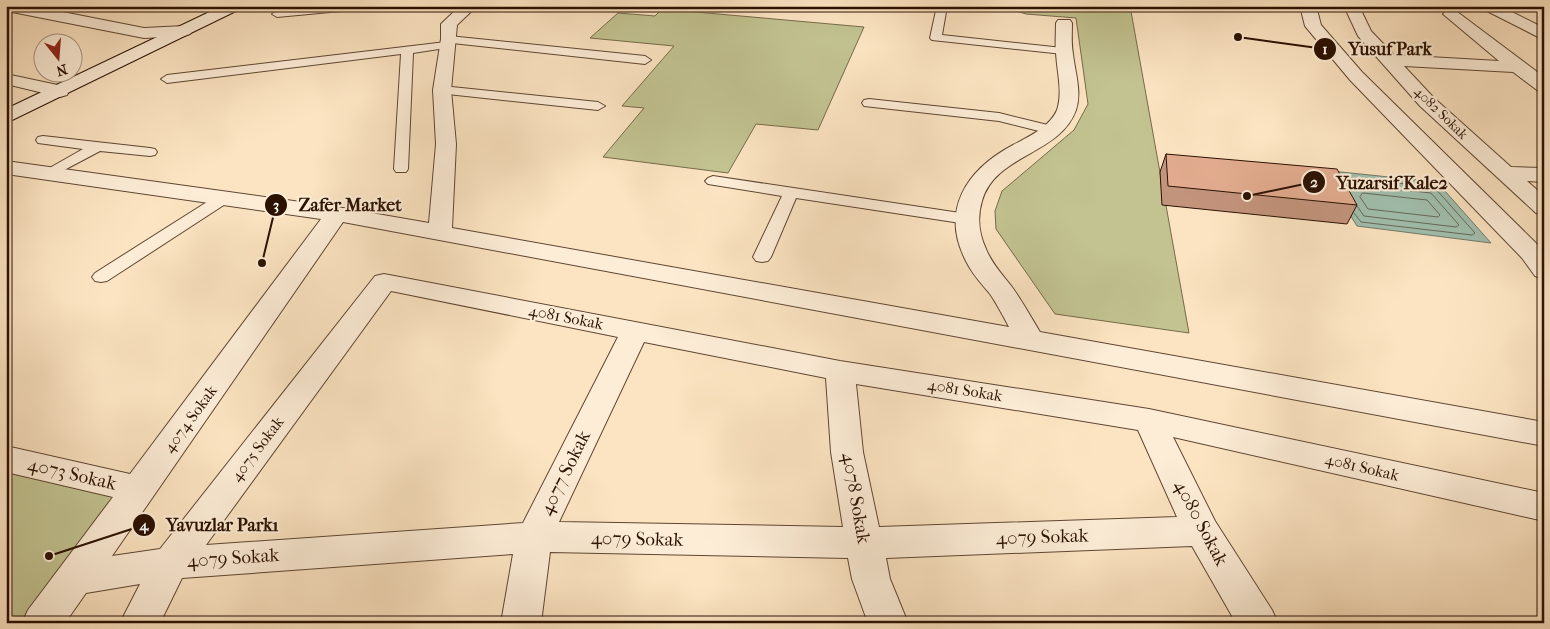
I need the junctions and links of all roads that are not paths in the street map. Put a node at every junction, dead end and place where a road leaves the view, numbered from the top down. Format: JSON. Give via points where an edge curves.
{"nodes":[{"id":1,"x":205,"y":6,"type":"edge"},
{"id":2,"x":235,"y":6,"type":"edge"},
{"id":3,"x":362,"y":6,"type":"edge"},
{"id":4,"x":470,"y":6,"type":"edge"},
{"id":5,"x":942,"y":6,"type":"edge"},
{"id":6,"x":1308,"y":6,"type":"edge"},
{"id":7,"x":1351,"y":6,"type":"edge"},
{"id":8,"x":1488,"y":6,"type":"edge"},
{"id":9,"x":13,"y":7,"type":"edge"},
{"id":10,"x":6,"y":9,"type":"edge"},
{"id":11,"x":277,"y":14,"type":"dead end"},
{"id":12,"x":1451,"y":14,"type":"dead end"},
{"id":13,"x":1064,"y":23,"type":"dead end"},
{"id":14,"x":184,"y":31,"type":"junction"},
{"id":15,"x":144,"y":33,"type":"junction"},
{"id":16,"x":1544,"y":34,"type":"edge"},
{"id":17,"x":449,"y":42,"type":"junction"},
{"id":18,"x":108,"y":50,"type":"dead end"},
{"id":19,"x":407,"y":50,"type":"junction"},
{"id":20,"x":1063,"y":51,"type":"junction"},
{"id":21,"x":645,"y":60,"type":"dead end"},
{"id":22,"x":1388,"y":60,"type":"junction"},
{"id":23,"x":1517,"y":67,"type":"junction"},
{"id":24,"x":167,"y":78,"type":"dead end"},
{"id":25,"x":6,"y":79,"type":"edge"},
{"id":26,"x":39,"y":82,"type":"edge"},
{"id":27,"x":33,"y":85,"type":"junction"},
{"id":28,"x":1544,"y":86,"type":"edge"},
{"id":29,"x":442,"y":90,"type":"junction"},
{"id":30,"x":60,"y":91,"type":"junction"},
{"id":31,"x":6,"y":97,"type":"edge"},
{"id":32,"x":869,"y":103,"type":"dead end"},
{"id":33,"x":598,"y":106,"type":"dead end"},
{"id":34,"x":6,"y":117,"type":"edge"},
{"id":35,"x":1052,"y":130,"type":"junction"},
{"id":36,"x":43,"y":140,"type":"dead end"},
{"id":37,"x":98,"y":146,"type":"junction"},
{"id":38,"x":150,"y":152,"type":"dead end"},
{"id":39,"x":6,"y":167,"type":"edge"},
{"id":40,"x":400,"y":169,"type":"dead end"},
{"id":41,"x":51,"y":173,"type":"junction"},
{"id":42,"x":1506,"y":173,"type":"junction"},
{"id":43,"x":1544,"y":175,"type":"edge"},
{"id":44,"x":713,"y":181,"type":"dead end"},
{"id":45,"x":791,"y":192,"type":"junction"},
{"id":46,"x":224,"y":198,"type":"junction"},
{"id":47,"x":1544,"y":208,"type":"edge"},
{"id":48,"x":337,"y":214,"type":"junction"},
{"id":49,"x":967,"y":219,"type":"junction"},
{"id":50,"x":440,"y":234,"type":"junction"},
{"id":51,"x":762,"y":257,"type":"dead end"},
{"id":52,"x":1544,"y":271,"type":"edge"},
{"id":53,"x":101,"y":277,"type":"dead end"},
{"id":54,"x":384,"y":282,"type":"joint"},
{"id":55,"x":634,"y":330,"type":"junction"},
{"id":56,"x":1031,"y":342,"type":"junction"},
{"id":57,"x":840,"y":371,"type":"junction"},
{"id":58,"x":1149,"y":420,"type":"junction"},
{"id":59,"x":1544,"y":434,"type":"edge"},
{"id":60,"x":6,"y":459,"type":"edge"},
{"id":61,"x":139,"y":489,"type":"junction"},
{"id":62,"x":1544,"y":507,"type":"edge"},
{"id":63,"x":1202,"y":531,"type":"junction"},
{"id":64,"x":534,"y":537,"type":"junction"},
{"id":65,"x":864,"y":543,"type":"junction"},
{"id":66,"x":171,"y":563,"type":"junction"},
{"id":67,"x":74,"y":578,"type":"junction"},
{"id":68,"x":42,"y":623,"type":"edge"},
{"id":69,"x":140,"y":623,"type":"edge"},
{"id":70,"x":520,"y":623,"type":"edge"},
{"id":71,"x":888,"y":623,"type":"edge"},
{"id":72,"x":1258,"y":623,"type":"edge"}],
"edges":[{"from":1,"to":15,"type":"street"},
{"from":2,"to":14,"type":"street"},
{"from":3,"to":11,"type":"lane"},
{"from":4,"to":17,"type":"street","via":[[449,24]]},
{"from":5,"to":20,"type":"lane","via":[[936,38]]},
{"from":6,"to":52,"type":"street","via":[[1313,26],[1356,76],[1532,253]]},
{"from":7,"to":22,"type":"street","name":"4082 Sokak","via":[[1364,33]]},
{"from":8,"to":16,"type":"street"},
{"from":9,"to":10,"type":"street"},
{"from":9,"to":15,"type":"street"},
{"from":12,"to":23,"type":"street"},
{"from":13,"to":20,"type":"street"},
{"from":14,"to":15,"type":"street"},
{"from":14,"to":30,"type":"street"},
{"from":15,"to":18,"type":"street"},
{"from":17,"to":19,"type":"lane"},
{"from":17,"to":21,"type":"lane"},
{"from":17,"to":29,"type":"street"},
{"from":19,"to":24,"type":"lane"},
{"from":19,"to":40,"type":"lane"},
{"from":20,"to":35,"type":"street","via":[[1067,103],[1064,116]]},
{"from":22,"to":23,"type":"street"},
{"from":22,"to":42,"type":"street","name":"4082 Sokak","via":[[1427,102]]},
{"from":23,"to":28,"type":"street"},
{"from":25,"to":27,"type":"street"},
{"from":26,"to":27,"type":"street"},
{"from":27,"to":30,"type":"street"},
{"from":27,"to":31,"type":"street"},
{"from":29,"to":33,"type":"lane"},
{"from":29,"to":50,"type":"street","via":[[446,144]]},
{"from":30,"to":34,"type":"street"},
{"from":32,"to":35,"type":"lane","via":[[999,117]]},
{"from":35,"to":49,"type":"street","via":[[986,174],[974,191]]},
{"from":36,"to":37,"type":"lane"},
{"from":37,"to":38,"type":"lane"},
{"from":37,"to":41,"type":"lane"},
{"from":39,"to":41,"type":"street"},
{"from":41,"to":46,"type":"street"},
{"from":42,"to":43,"type":"street"},
{"from":42,"to":47,"type":"street","name":"4082 Sokak"},
{"from":44,"to":45,"type":"lane"},
{"from":45,"to":49,"type":"lane"},
{"from":45,"to":51,"type":"lane"},
{"from":46,"to":48,"type":"street"},
{"from":46,"to":53,"type":"lane"},
{"from":48,"to":50,"type":"street"},
{"from":48,"to":61,"type":"street","name":"4074 Sokak"},
{"from":49,"to":56,"type":"street","via":[[970,241],[980,263],[1002,292]]},
{"from":50,"to":56,"type":"street"},
{"from":54,"to":55,"type":"street","name":"4081 Sokak"},
{"from":54,"to":66,"type":"street","name":"4075 Sokak"},
{"from":55,"to":57,"type":"street","name":"4081 Sokak"},
{"from":55,"to":64,"type":"street","name":"4077 Sokak"},
{"from":56,"to":59,"type":"street"},
{"from":57,"to":58,"type":"street","name":"4081 Sokak"},
{"from":57,"to":65,"type":"street","name":"4078 Sokak","via":[[847,452]]},
{"from":58,"to":62,"type":"street","name":"4081 Sokak"},
{"from":58,"to":63,"type":"street","name":"4080 Sokak"},
{"from":60,"to":61,"type":"street","name":"4073 Sokak"},
{"from":61,"to":67,"type":"street","name":"4074 Sokak"},
{"from":63,"to":65,"type":"street","name":"4079 Sokak"},
{"from":63,"to":72,"type":"street","name":"4080 Sokak"},
{"from":64,"to":65,"type":"street","name":"4079 Sokak"},
{"from":64,"to":66,"type":"street","name":"4079 Sokak"},
{"from":64,"to":70,"type":"street","name":"4077 Sokak"},
{"from":65,"to":71,"type":"street","name":"4078 Sokak","via":[[871,579]]},
{"from":66,"to":67,"type":"street","name":"4079 Sokak"},
{"from":66,"to":69,"type":"street","name":"4075 Sokak"},
{"from":67,"to":68,"type":"street","name":"4074 Sokak"}]}
